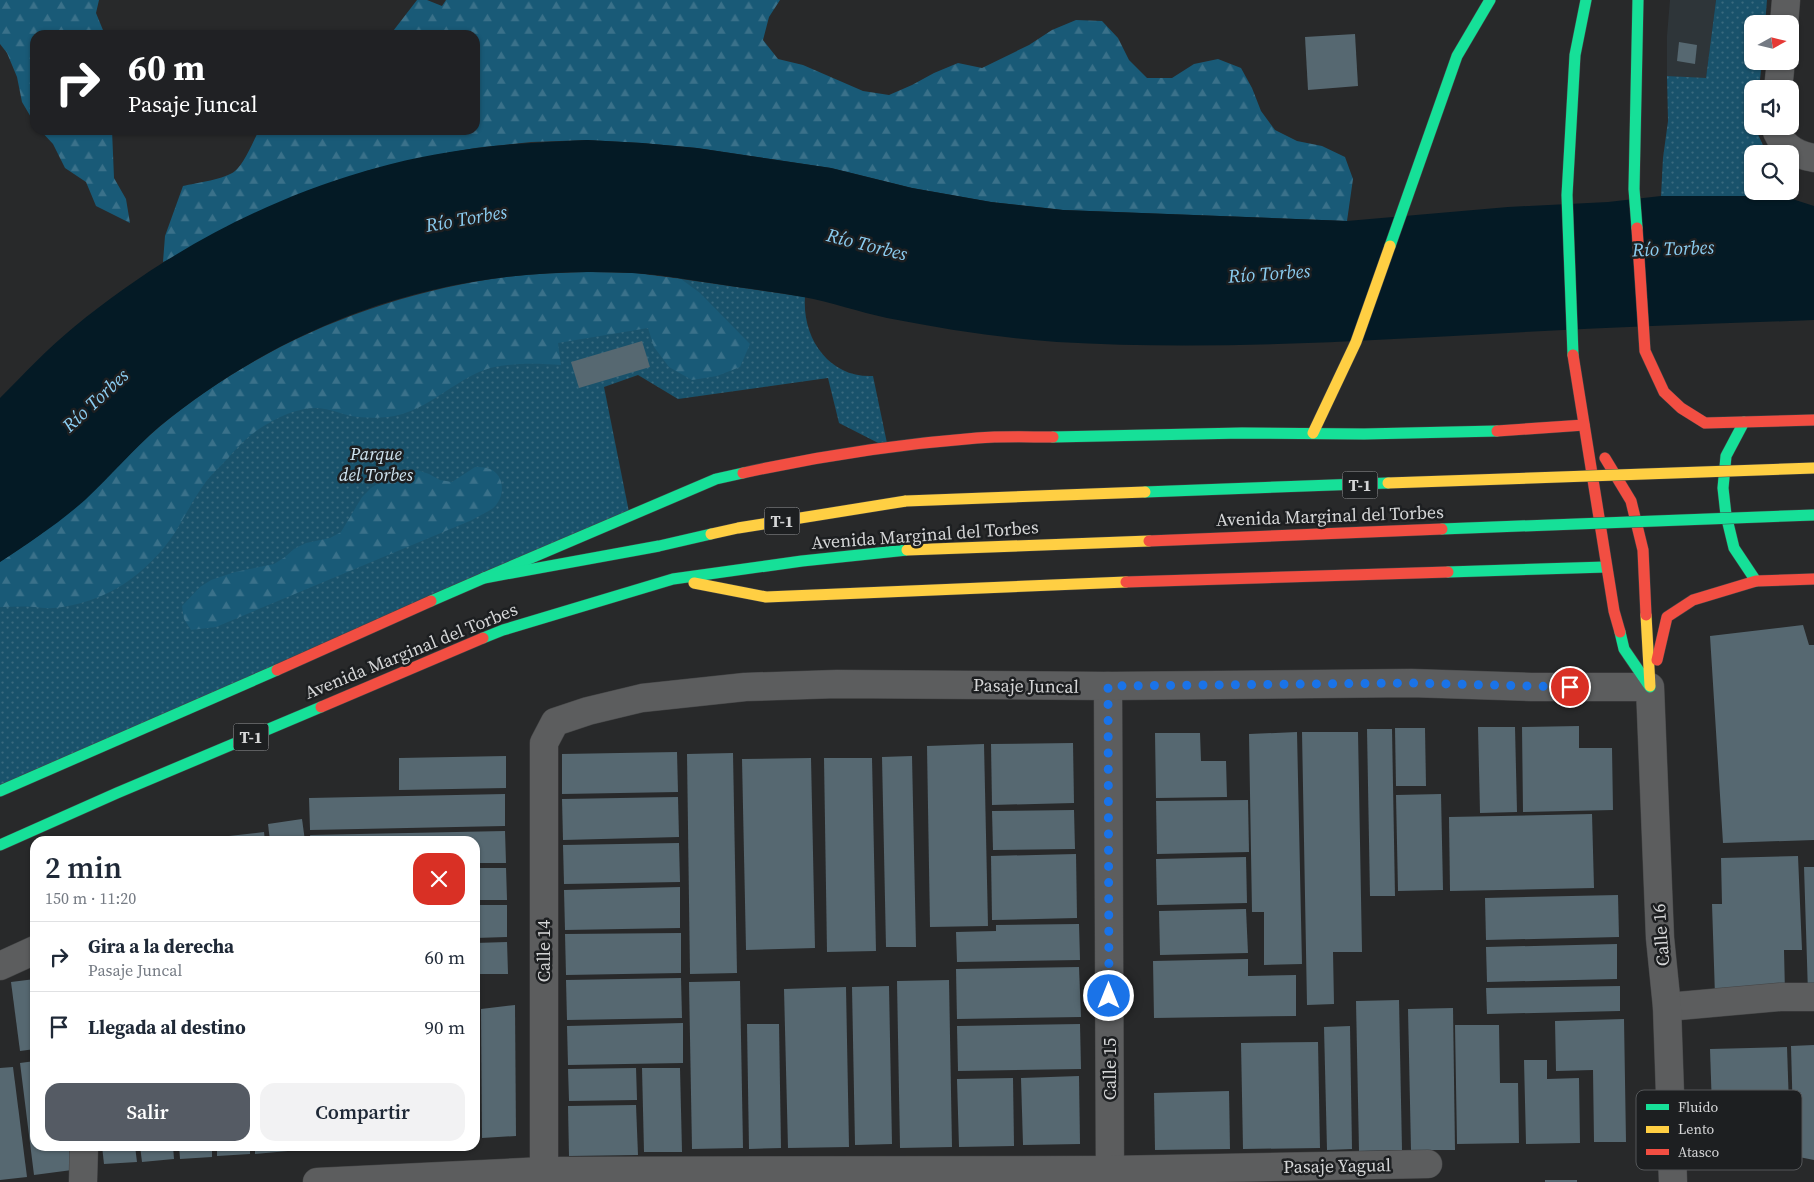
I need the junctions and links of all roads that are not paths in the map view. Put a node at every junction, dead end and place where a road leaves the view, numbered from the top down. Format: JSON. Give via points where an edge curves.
{"nodes":[{"id":1,"x":1490,"y":0,"type":"edge"},
{"id":2,"x":1586,"y":0,"type":"edge"},
{"id":3,"x":1638,"y":0,"type":"edge"},
{"id":4,"x":1786,"y":0,"type":"edge"},
{"id":5,"x":1785,"y":15,"type":"edge"},
{"id":6,"x":1779,"y":135,"type":"edge"},
{"id":7,"x":1814,"y":158,"type":"edge"},
{"id":8,"x":1814,"y":420,"type":"edge"},
{"id":9,"x":1744,"y":422,"type":"junction"},
{"id":10,"x":1584,"y":425,"type":"junction"},
{"id":11,"x":1313,"y":433,"type":"junction"},
{"id":12,"x":1814,"y":468,"type":"edge"},
{"id":13,"x":1814,"y":515,"type":"edge"},
{"id":14,"x":1606,"y":567,"type":"junction"},
{"id":15,"x":484,"y":578,"type":"junction"},
{"id":16,"x":673,"y":579,"type":"junction"},
{"id":17,"x":1814,"y":579,"type":"edge"},
{"id":18,"x":1756,"y":581,"type":"junction"},
{"id":19,"x":1108,"y":686,"type":"junction"},
{"id":20,"x":1650,"y":687,"type":"junction"},
{"id":21,"x":555,"y":722,"type":"joint"},
{"id":22,"x":0,"y":792,"type":"edge"},
{"id":23,"x":0,"y":845,"type":"edge"},
{"id":24,"x":30,"y":952,"type":"edge"},
{"id":25,"x":0,"y":966,"type":"edge"},
{"id":26,"x":1814,"y":997,"type":"edge"},
{"id":27,"x":1667,"y":1007,"type":"junction"},
{"id":28,"x":1670,"y":1090,"type":"edge"},
{"id":29,"x":84,"y":1151,"type":"edge"},
{"id":30,"x":1428,"y":1164,"type":"dead end"},
{"id":31,"x":544,"y":1176,"type":"edge"},
{"id":32,"x":1110,"y":1176,"type":"edge"},
{"id":33,"x":84,"y":1182,"type":"edge"},
{"id":34,"x":316,"y":1182,"type":"edge"}],
"edges":[{"from":1,"to":11,"type":"highway","via":[[1457,56],[1356,342]]},
{"from":2,"to":10,"type":"highway","via":[[1575,55],[1567,194],[1573,360]]},
{"from":3,"to":9,"type":"highway","via":[[1634,189],[1645,351],[1664,392],[1681,408],[1705,423]]},
{"from":4,"to":5,"type":"street"},
{"from":6,"to":7,"type":"street","via":[[1782,143]]},
{"from":8,"to":9,"type":"highway"},
{"from":9,"to":18,"type":"highway","via":[[1726,456],[1723,488],[1734,548]]},
{"from":10,"to":11,"type":"highway","via":[[1489,432]]},
{"from":10,"to":14,"type":"highway"},
{"from":10,"to":20,"type":"highway","via":[[1631,501],[1642,550]]},
{"from":11,"to":15,"type":"highway","via":[[978,438],[780,465],[716,478]]},
{"from":12,"to":15,"type":"highway","name":"Avenida Marginal del Torbes","number":"T-1","bridge":true,"via":[[906,501],[738,528]]},
{"from":13,"to":16,"type":"highway","name":"Avenida Marginal del Torbes","number":"T-1","bridge":true,"via":[[907,550],[802,560]]},
{"from":14,"to":16,"type":"highway","via":[[1114,582],[766,597]]},
{"from":14,"to":20,"type":"highway","via":[[1624,649]]},
{"from":15,"to":22,"type":"highway","name":"Avenida Marginal del Torbes","number":"T-1"},
{"from":16,"to":23,"type":"highway","name":"Avenida Marginal del Torbes","number":"T-1","via":[[503,630]]},
{"from":17,"to":18,"type":"highway"},
{"from":18,"to":20,"type":"highway","via":[[1693,600],[1667,617]]},
{"from":19,"to":20,"type":"street","name":"Pasaje Juncal","via":[[1410,683]]},
{"from":19,"to":21,"type":"street","name":"Pasaje Juncal","via":[[837,684],[745,687],[642,698]]},
{"from":19,"to":32,"type":"street","name":"Calle 15"},
{"from":20,"to":27,"type":"street","name":"Calle 16","via":[[1660,938]]},
{"from":21,"to":31,"type":"street","name":"Calle 14","via":[[544,743]]},
{"from":24,"to":25,"type":"street"},
{"from":26,"to":27,"type":"street"},
{"from":27,"to":28,"type":"street","name":"Calle 16"},
{"from":29,"to":33,"type":"street"},
{"from":30,"to":32,"type":"street","name":"Pasaje Yagual"},
{"from":31,"to":32,"type":"street","name":"Pasaje Yagual"},
{"from":31,"to":34,"type":"street","name":"Pasaje Yagual"}]}
